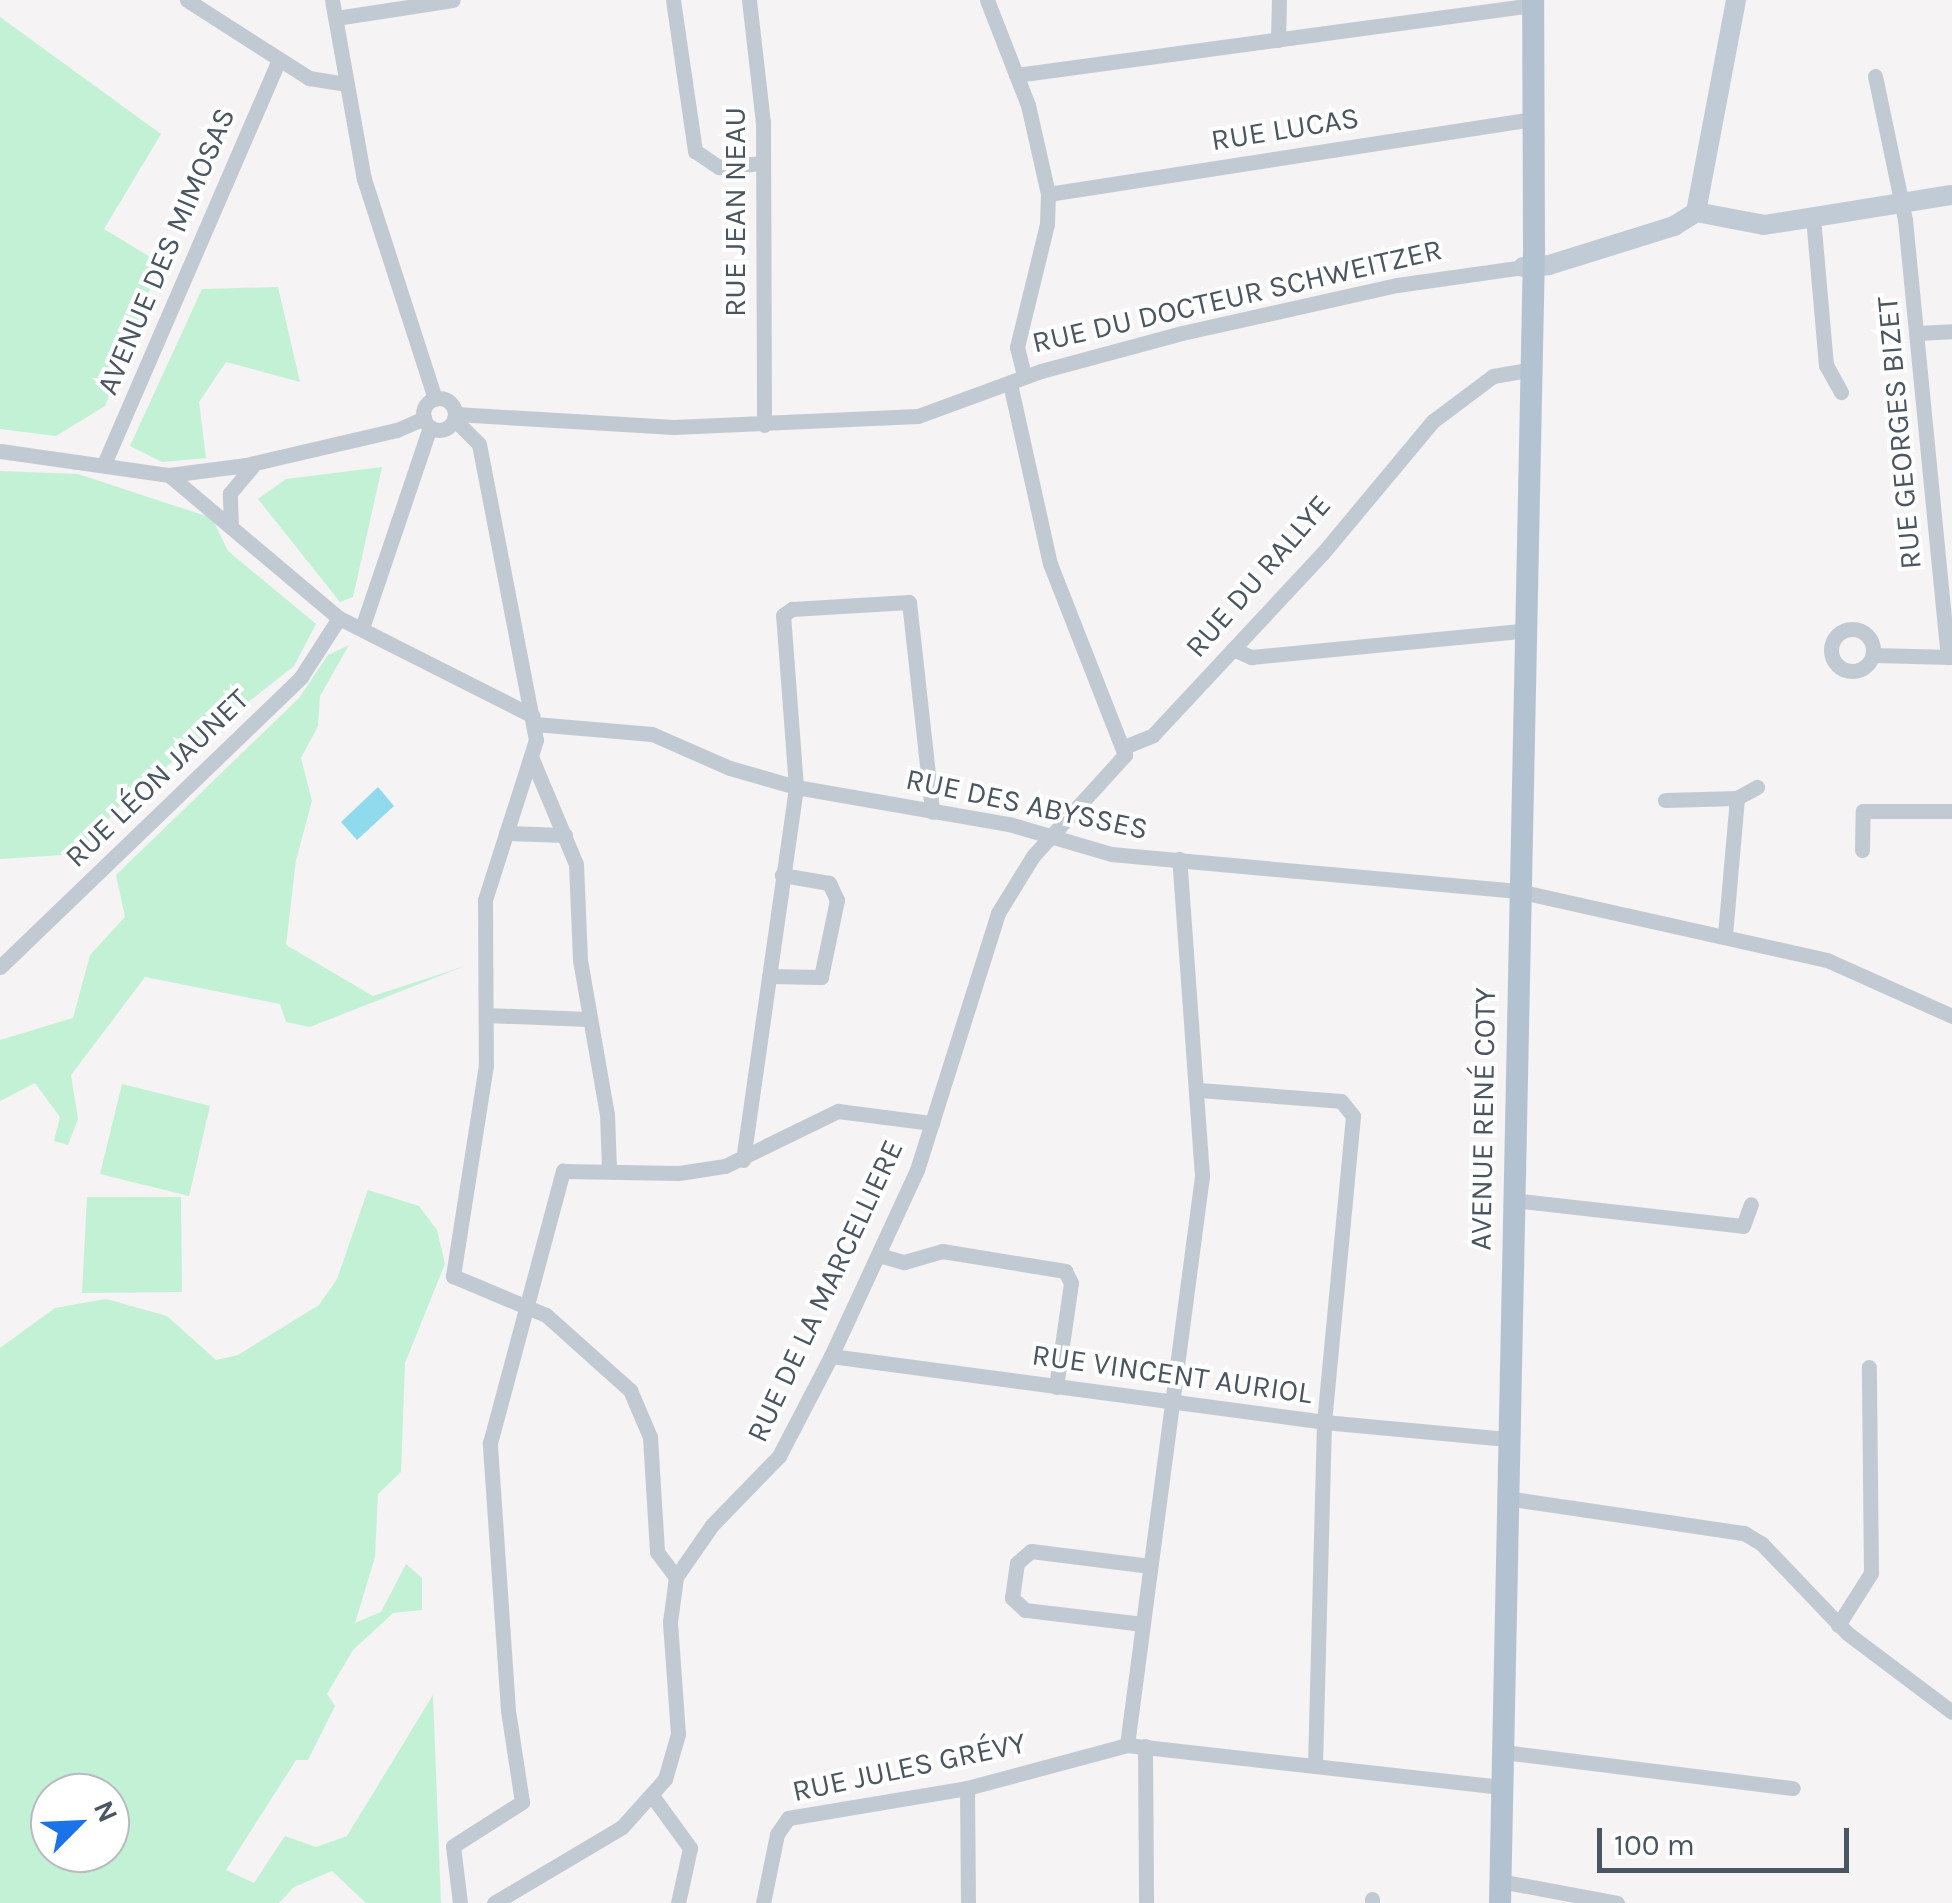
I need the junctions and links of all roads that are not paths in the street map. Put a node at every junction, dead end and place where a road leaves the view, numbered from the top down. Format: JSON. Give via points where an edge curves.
{"nodes":[{"id":1,"x":186,"y":0,"type":"edge"},
{"id":2,"x":332,"y":0,"type":"edge"},
{"id":3,"x":453,"y":0,"type":"edge"},
{"id":4,"x":673,"y":0,"type":"edge"},
{"id":5,"x":749,"y":0,"type":"edge"},
{"id":6,"x":988,"y":0,"type":"edge"},
{"id":7,"x":1279,"y":0,"type":"edge"},
{"id":8,"x":1736,"y":0,"type":"edge"},
{"id":9,"x":1533,"y":2,"type":"edge"},
{"id":10,"x":336,"y":18,"type":"junction"},
{"id":11,"x":1278,"y":40,"type":"junction"},
{"id":12,"x":279,"y":60,"type":"junction"},
{"id":13,"x":1016,"y":75,"type":"junction"},
{"id":14,"x":1875,"y":76,"type":"dead end"},
{"id":15,"x":346,"y":84,"type":"junction"},
{"id":16,"x":1531,"y":119,"type":"junction"},
{"id":17,"x":763,"y":163,"type":"junction"},
{"id":18,"x":1048,"y":194,"type":"junction"},
{"id":19,"x":1952,"y":194,"type":"edge"},
{"id":20,"x":1901,"y":204,"type":"junction"},
{"id":21,"x":1696,"y":212,"type":"junction"},
{"id":22,"x":1813,"y":217,"type":"junction"},
{"id":23,"x":1528,"y":267,"type":"junction"},
{"id":24,"x":1952,"y":331,"type":"edge"},
{"id":25,"x":1918,"y":332,"type":"junction"},
{"id":26,"x":1528,"y":370,"type":"junction"},
{"id":27,"x":1017,"y":380,"type":"junction"},
{"id":28,"x":1841,"y":392,"type":"dead end"},
{"id":29,"x":435,"y":399,"type":"junction"},
{"id":30,"x":454,"y":416,"type":"junction"},
{"id":31,"x":427,"y":423,"type":"junction"},
{"id":32,"x":764,"y":425,"type":"junction"},
{"id":33,"x":0,"y":450,"type":"edge"},
{"id":34,"x":260,"y":462,"type":"junction"},
{"id":35,"x":104,"y":464,"type":"junction"},
{"id":36,"x":169,"y":476,"type":"junction"},
{"id":37,"x":231,"y":528,"type":"junction"},
{"id":38,"x":339,"y":618,"type":"junction"},
{"id":39,"x":362,"y":628,"type":"junction"},
{"id":40,"x":1522,"y":631,"type":"junction"},
{"id":41,"x":1233,"y":648,"type":"junction"},
{"id":42,"x":1872,"y":655,"type":"dead end"},
{"id":43,"x":1950,"y":658,"type":"edge"},
{"id":44,"x":534,"y":720,"type":"junction"},
{"id":45,"x":1124,"y":747,"type":"junction"},
{"id":46,"x":532,"y":758,"type":"junction"},
{"id":47,"x":796,"y":787,"type":"junction"},
{"id":48,"x":1757,"y":787,"type":"dead end"},
{"id":49,"x":1737,"y":798,"type":"junction"},
{"id":50,"x":1665,"y":800,"type":"dead end"},
{"id":51,"x":1952,"y":811,"type":"edge"},
{"id":52,"x":932,"y":812,"type":"junction"},
{"id":53,"x":506,"y":833,"type":"junction"},
{"id":54,"x":565,"y":836,"type":"junction"},
{"id":55,"x":1048,"y":839,"type":"junction"},
{"id":56,"x":1862,"y":850,"type":"dead end"},
{"id":57,"x":1179,"y":859,"type":"junction"},
{"id":58,"x":782,"y":876,"type":"junction"},
{"id":59,"x":1518,"y":891,"type":"junction"},
{"id":60,"x":1725,"y":935,"type":"junction"},
{"id":61,"x":0,"y":967,"type":"edge"},
{"id":62,"x":769,"y":976,"type":"junction"},
{"id":63,"x":486,"y":1014,"type":"junction"},
{"id":64,"x":1952,"y":1016,"type":"edge"},
{"id":65,"x":588,"y":1019,"type":"junction"},
{"id":66,"x":1199,"y":1090,"type":"junction"},
{"id":67,"x":932,"y":1123,"type":"junction"},
{"id":68,"x":743,"y":1160,"type":"junction"},
{"id":69,"x":608,"y":1169,"type":"junction"},
{"id":70,"x":1512,"y":1200,"type":"junction"},
{"id":71,"x":1751,"y":1204,"type":"dead end"},
{"id":72,"x":879,"y":1255,"type":"junction"},
{"id":73,"x":530,"y":1305,"type":"junction"},
{"id":74,"x":830,"y":1356,"type":"junction"},
{"id":75,"x":1869,"y":1367,"type":"dead end"},
{"id":76,"x":1056,"y":1387,"type":"junction"},
{"id":77,"x":1173,"y":1400,"type":"junction"},
{"id":78,"x":1324,"y":1422,"type":"junction"},
{"id":79,"x":1508,"y":1439,"type":"junction"},
{"id":80,"x":1506,"y":1498,"type":"junction"},
{"id":81,"x":1150,"y":1566,"type":"junction"},
{"id":82,"x":676,"y":1576,"type":"junction"},
{"id":83,"x":1143,"y":1624,"type":"junction"},
{"id":84,"x":1838,"y":1625,"type":"junction"},
{"id":85,"x":1952,"y":1712,"type":"edge"},
{"id":86,"x":1136,"y":1745,"type":"junction"},
{"id":87,"x":1503,"y":1752,"type":"junction"},
{"id":88,"x":1315,"y":1766,"type":"junction"},
{"id":89,"x":1502,"y":1787,"type":"junction"},
{"id":90,"x":968,"y":1788,"type":"junction"},
{"id":91,"x":1793,"y":1788,"type":"dead end"},
{"id":92,"x":653,"y":1797,"type":"junction"},
{"id":93,"x":1500,"y":1892,"type":"edge"},
{"id":94,"x":460,"y":1903,"type":"edge"},
{"id":95,"x":494,"y":1903,"type":"edge"},
{"id":96,"x":678,"y":1903,"type":"edge"},
{"id":97,"x":763,"y":1903,"type":"edge"},
{"id":98,"x":968,"y":1903,"type":"edge"},
{"id":99,"x":1146,"y":1903,"type":"edge"},
{"id":100,"x":1617,"y":1903,"type":"edge"}],
"edges":[{"from":1,"to":12,"type":"street"},
{"from":2,"to":10,"type":"street"},
{"from":3,"to":10,"type":"street"},
{"from":4,"to":17,"type":"street","via":[[695,151],[719,167]]},
{"from":5,"to":17,"type":"street","name":"RUE JEAN NEAU","via":[[762,85]]},
{"from":6,"to":13,"type":"street"},
{"from":7,"to":11,"type":"street"},
{"from":8,"to":21,"type":"street"},
{"from":9,"to":11,"type":"street"},
{"from":9,"to":16,"type":"main road","name":"AVENUE RENÉ COTY"},
{"from":10,"to":15,"type":"street"},
{"from":11,"to":13,"type":"street"},
{"from":12,"to":15,"type":"street","via":[[308,78]]},
{"from":12,"to":35,"type":"street","name":"AVENUE DES MIMOSAS"},
{"from":13,"to":18,"type":"street"},
{"from":14,"to":20,"type":"street","name":"RUE GEORGES BIZET"},
{"from":15,"to":29,"type":"street","via":[[382,246]]},
{"from":16,"to":18,"type":"street","name":"RUE LUCAS"},
{"from":16,"to":23,"type":"main road","name":"AVENUE RENÉ COTY"},
{"from":17,"to":32,"type":"street","name":"RUE JEAN NEAU"},
{"from":18,"to":27,"type":"street","via":[[1017,347]]},
{"from":19,"to":20,"type":"street"},
{"from":20,"to":22,"type":"street"},
{"from":20,"to":25,"type":"street","name":"RUE GEORGES BIZET"},
{"from":21,"to":22,"type":"street","via":[[1749,225]]},
{"from":21,"to":23,"type":"street","name":"RUE DU DOCTEUR SCHWEITZER","via":[[1674,226]]},
{"from":22,"to":28,"type":"street","via":[[1826,365]]},
{"from":23,"to":26,"type":"main road","name":"AVENUE RENÉ COTY"},
{"from":23,"to":27,"type":"street","name":"RUE DU DOCTEUR SCHWEITZER","via":[[1285,310]]},
{"from":24,"to":25,"type":"street"},
{"from":25,"to":43,"type":"street","name":"RUE GEORGES BIZET"},
{"from":26,"to":40,"type":"main road","name":"AVENUE RENÉ COTY"},
{"from":26,"to":41,"type":"street","name":"RUE DU RALLYE","via":[[1494,376],[1433,421]]},
{"from":27,"to":32,"type":"street","name":"RUE DU DOCTEUR SCHWEITZER","via":[[918,416]]},
{"from":27,"to":45,"type":"street","via":[[1050,564]]},
{"from":29,"to":30,"type":"street","via":[[448,401]]},
{"from":29,"to":31,"type":"street"},
{"from":30,"to":31,"type":"street","via":[[444,429]]},
{"from":30,"to":32,"type":"street","name":"RUE DU DOCTEUR SCHWEITZER","via":[[599,426]]},
{"from":30,"to":44,"type":"street","via":[[479,444]]},
{"from":31,"to":34,"type":"street"},
{"from":31,"to":39,"type":"street"},
{"from":33,"to":35,"type":"street"},
{"from":34,"to":36,"type":"street"},
{"from":34,"to":37,"type":"street","via":[[240,476],[230,494]]},
{"from":35,"to":36,"type":"street"},
{"from":36,"to":37,"type":"street","name":"RUE DES ABYSSES"},
{"from":37,"to":38,"type":"street","name":"RUE DES ABYSSES"},
{"from":38,"to":39,"type":"street","name":"RUE DES ABYSSES"},
{"from":38,"to":61,"type":"street","name":"RUE LÉON JAUNET","via":[[301,677]]},
{"from":39,"to":44,"type":"street","name":"RUE DES ABYSSES"},
{"from":40,"to":41,"type":"street","via":[[1251,657]]},
{"from":40,"to":59,"type":"main road","name":"AVENUE RENÉ COTY"},
{"from":41,"to":45,"type":"street","name":"RUE DU RALLYE","via":[[1153,735]]},
{"from":42,"to":43,"type":"street","name":"RUE GEORGES BIZET"},
{"from":44,"to":46,"type":"street"},
{"from":44,"to":47,"type":"street","name":"RUE DES ABYSSES","via":[[652,734]]},
{"from":45,"to":55,"type":"street","name":"RUE DU RALLYE","via":[[1122,762]]},
{"from":46,"to":53,"type":"street"},
{"from":46,"to":54,"type":"street"},
{"from":47,"to":52,"type":"street","name":"RUE DES ABYSSES"},
{"from":47,"to":52,"type":"street","via":[[783,615],[903,599],[912,608]]},
{"from":47,"to":58,"type":"street"},
{"from":48,"to":49,"type":"street"},
{"from":49,"to":50,"type":"street"},
{"from":49,"to":60,"type":"street"},
{"from":51,"to":56,"type":"street","via":[[1863,811]]},
{"from":52,"to":55,"type":"street","name":"RUE DES ABYSSES","via":[[1008,824]]},
{"from":53,"to":54,"type":"street"},
{"from":53,"to":63,"type":"street","via":[[485,900]]},
{"from":54,"to":65,"type":"street","via":[[578,874]]},
{"from":55,"to":57,"type":"street","name":"RUE DES ABYSSES","via":[[1144,859]]},
{"from":55,"to":67,"type":"street","name":"RUE DE LA MARCELLIERE","via":[[986,937]]},
{"from":57,"to":59,"type":"street","name":"RUE DES ABYSSES"},
{"from":57,"to":66,"type":"street"},
{"from":58,"to":62,"type":"street"},
{"from":58,"to":62,"type":"street","via":[[829,883],[837,900],[821,977]]},
{"from":59,"to":60,"type":"street","name":"RUE DES ABYSSES"},
{"from":59,"to":70,"type":"main road","name":"AVENUE RENÉ COTY"},
{"from":60,"to":64,"type":"street","name":"RUE DES ABYSSES","via":[[1828,960]]},
{"from":62,"to":68,"type":"street"},
{"from":63,"to":65,"type":"street"},
{"from":63,"to":73,"type":"street","via":[[486,1065],[453,1276]]},
{"from":65,"to":69,"type":"street","via":[[607,1114]]},
{"from":66,"to":77,"type":"street","via":[[1202,1176]]},
{"from":66,"to":78,"type":"street","via":[[1341,1101],[1350,1108]]},
{"from":67,"to":68,"type":"street","via":[[838,1111]]},
{"from":67,"to":72,"type":"street","name":"RUE DE LA MARCELLIERE"},
{"from":68,"to":69,"type":"street","via":[[678,1173]]},
{"from":69,"to":73,"type":"street","via":[[562,1171]]},
{"from":70,"to":71,"type":"street","via":[[1744,1226]]},
{"from":70,"to":79,"type":"main road","name":"AVENUE RENÉ COTY"},
{"from":72,"to":74,"type":"street","name":"RUE DE LA MARCELLIERE"},
{"from":72,"to":76,"type":"street","via":[[904,1262],[942,1251],[1066,1272],[1071,1282]]},
{"from":73,"to":82,"type":"street","via":[[615,1374],[639,1406],[650,1437],[658,1552]]},
{"from":73,"to":94,"type":"street","via":[[490,1443],[508,1710],[522,1802],[453,1846]]},
{"from":74,"to":76,"type":"street","name":"RUE VINCENT AURIOL"},
{"from":74,"to":82,"type":"street","name":"RUE DE LA MARCELLIERE","via":[[779,1456],[701,1538]]},
{"from":75,"to":84,"type":"street","via":[[1872,1573]]},
{"from":76,"to":77,"type":"street","name":"RUE VINCENT AURIOL"},
{"from":77,"to":78,"type":"street","name":"RUE VINCENT AURIOL"},
{"from":77,"to":81,"type":"street"},
{"from":78,"to":79,"type":"street","name":"RUE VINCENT AURIOL"},
{"from":78,"to":88,"type":"street"},
{"from":79,"to":80,"type":"main road","name":"AVENUE RENÉ COTY"},
{"from":80,"to":84,"type":"street","via":[[1744,1533]]},
{"from":80,"to":87,"type":"main road","name":"AVENUE RENÉ COTY"},
{"from":81,"to":83,"type":"street"},
{"from":81,"to":83,"type":"street","via":[[1026,1552],[1017,1563],[1012,1598],[1025,1610]]},
{"from":82,"to":92,"type":"street","name":"RUE DE LA MARCELLIERE","via":[[670,1622],[678,1734]]},
{"from":83,"to":86,"type":"street"},
{"from":84,"to":85,"type":"street"},
{"from":86,"to":88,"type":"street"},
{"from":86,"to":90,"type":"street","name":"RUE JULES GRÉVY"},
{"from":86,"to":99,"type":"street"},
{"from":87,"to":89,"type":"main road","name":"AVENUE RENÉ COTY"},
{"from":87,"to":91,"type":"street"},
{"from":88,"to":89,"type":"street"},
{"from":89,"to":93,"type":"main road","name":"AVENUE RENÉ COTY"},
{"from":90,"to":97,"type":"street","name":"RUE JULES GRÉVY","via":[[788,1818],[776,1834]]},
{"from":90,"to":98,"type":"street"},
{"from":92,"to":95,"type":"street","name":"RUE DE LA MARCELLIERE","via":[[612,1834]]},
{"from":92,"to":96,"type":"street","via":[[690,1848]]},
{"from":93,"to":100,"type":"street"}]}
